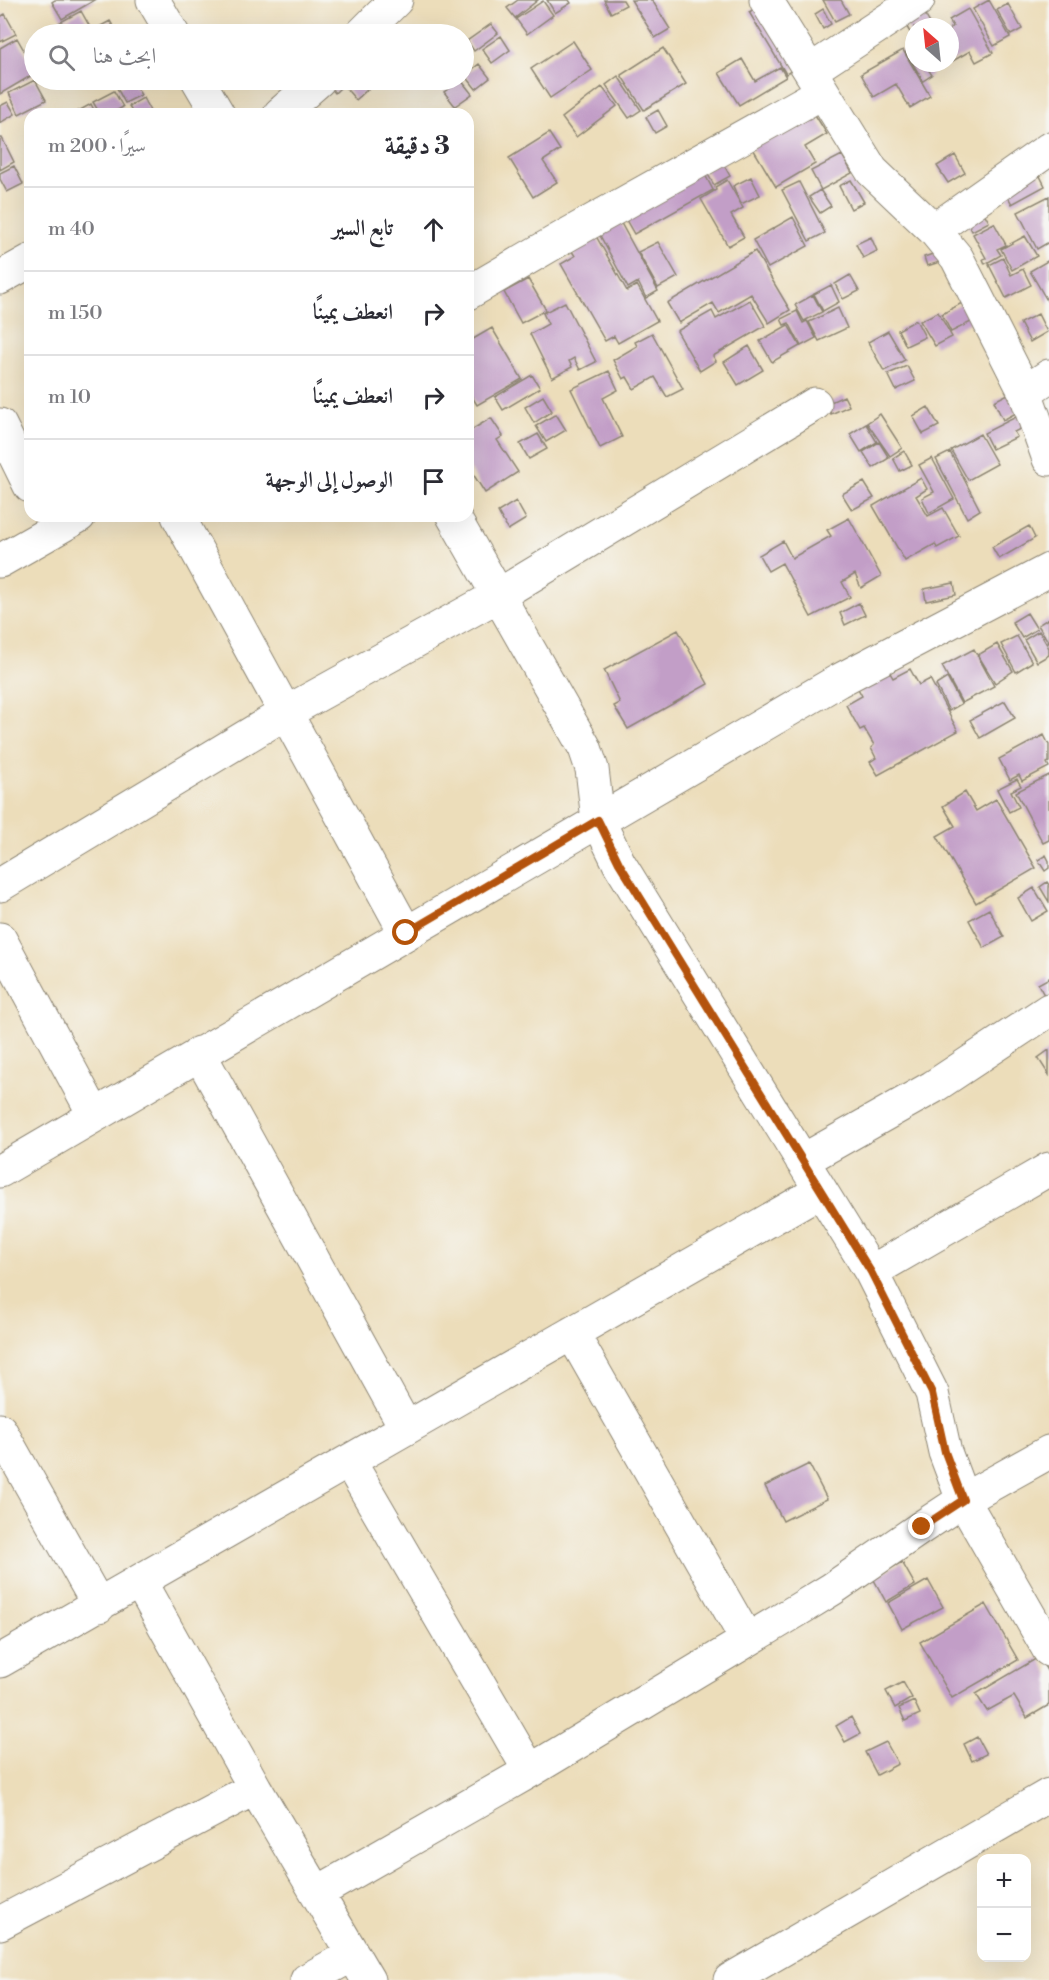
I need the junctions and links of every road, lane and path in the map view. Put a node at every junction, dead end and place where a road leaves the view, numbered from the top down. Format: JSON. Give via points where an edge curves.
{"nodes":[{"id":1,"x":153,"y":0,"type":"edge"},
{"id":2,"x":396,"y":0,"type":"edge"},
{"id":3,"x":766,"y":0,"type":"edge"},
{"id":4,"x":918,"y":0,"type":"edge"},
{"id":5,"x":167,"y":24,"type":"edge"},
{"id":6,"x":373,"y":24,"type":"edge"},
{"id":7,"x":816,"y":82,"type":"junction"},
{"id":8,"x":204,"y":90,"type":"edge"},
{"id":9,"x":308,"y":90,"type":"edge"},
{"id":10,"x":214,"y":108,"type":"edge"},
{"id":11,"x":287,"y":108,"type":"edge"},
{"id":12,"x":1049,"y":149,"type":"edge"},
{"id":13,"x":934,"y":230,"type":"junction"},
{"id":14,"x":24,"y":264,"type":"edge"},
{"id":15,"x":0,"y":278,"type":"edge"},
{"id":16,"x":474,"y":289,"type":"edge"},
{"id":17,"x":1037,"y":384,"type":"edge"},
{"id":18,"x":815,"y":404,"type":"dead end"},
{"id":19,"x":0,"y":425,"type":"edge"},
{"id":20,"x":1049,"y":459,"type":"edge"},
{"id":21,"x":24,"y":474,"type":"edge"},
{"id":22,"x":58,"y":522,"type":"edge"},
{"id":23,"x":181,"y":522,"type":"edge"},
{"id":24,"x":456,"y":522,"type":"edge"},
{"id":25,"x":0,"y":561,"type":"edge"},
{"id":26,"x":1049,"y":570,"type":"edge"},
{"id":27,"x":499,"y":595,"type":"junction"},
{"id":28,"x":287,"y":712,"type":"junction"},
{"id":29,"x":598,"y":820,"type":"junction"},
{"id":30,"x":0,"y":885,"type":"edge"},
{"id":31,"x":406,"y":933,"type":"junction"},
{"id":32,"x":0,"y":939,"type":"edge"},
{"id":33,"x":1049,"y":1010,"type":"edge"},
{"id":34,"x":199,"y":1053,"type":"junction"},
{"id":35,"x":94,"y":1114,"type":"junction"},
{"id":36,"x":802,"y":1161,"type":"junction"},
{"id":37,"x":1049,"y":1169,"type":"edge"},
{"id":38,"x":0,"y":1171,"type":"edge"},
{"id":39,"x":820,"y":1191,"type":"junction"},
{"id":40,"x":871,"y":1272,"type":"junction"},
{"id":41,"x":572,"y":1333,"type":"junction"},
{"id":42,"x":406,"y":1428,"type":"junction"},
{"id":43,"x":0,"y":1430,"type":"edge"},
{"id":44,"x":1049,"y":1452,"type":"edge"},
{"id":45,"x":348,"y":1461,"type":"junction"},
{"id":46,"x":963,"y":1500,"type":"junction"},
{"id":47,"x":140,"y":1582,"type":"junction"},
{"id":48,"x":99,"y":1606,"type":"junction"},
{"id":49,"x":747,"y":1640,"type":"junction"},
{"id":50,"x":1049,"y":1650,"type":"edge"},
{"id":51,"x":0,"y":1661,"type":"edge"},
{"id":52,"x":530,"y":1771,"type":"junction"},
{"id":53,"x":255,"y":1788,"type":"junction"},
{"id":54,"x":1049,"y":1795,"type":"edge"},
{"id":55,"x":317,"y":1893,"type":"junction"},
{"id":56,"x":0,"y":1923,"type":"edge"},
{"id":57,"x":360,"y":1967,"type":"edge"},
{"id":58,"x":307,"y":1980,"type":"edge"},
{"id":59,"x":730,"y":1980,"type":"edge"}],
"edges":[{"from":1,"to":5,"type":"street"},
{"from":2,"to":6,"type":"street"},
{"from":3,"to":7,"type":"street"},
{"from":4,"to":7,"type":"street"},
{"from":7,"to":13,"type":"street","via":[[872,171]]},
{"from":7,"to":16,"type":"street"},
{"from":8,"to":10,"type":"street"},
{"from":9,"to":11,"type":"street"},
{"from":12,"to":13,"type":"street"},
{"from":13,"to":17,"type":"street","via":[[957,258]]},
{"from":14,"to":15,"type":"street"},
{"from":17,"to":20,"type":"street"},
{"from":18,"to":27,"type":"street"},
{"from":19,"to":21,"type":"street"},
{"from":22,"to":25,"type":"street"},
{"from":23,"to":28,"type":"street"},
{"from":24,"to":27,"type":"street"},
{"from":26,"to":29,"type":"street","via":[[838,681]]},
{"from":27,"to":28,"type":"street"},
{"from":27,"to":29,"type":"street","via":[[585,748]]},
{"from":28,"to":30,"type":"street"},
{"from":28,"to":31,"type":"street"},
{"from":29,"to":31,"type":"street"},
{"from":29,"to":36,"type":"street","via":[[619,863]]},
{"from":31,"to":34,"type":"street"},
{"from":32,"to":35,"type":"street"},
{"from":33,"to":36,"type":"street","via":[[933,1087]]},
{"from":34,"to":35,"type":"street"},
{"from":34,"to":42,"type":"street"},
{"from":35,"to":38,"type":"street"},
{"from":36,"to":39,"type":"street"},
{"from":37,"to":40,"type":"street"},
{"from":39,"to":40,"type":"street"},
{"from":39,"to":41,"type":"street"},
{"from":40,"to":46,"type":"street","via":[[932,1393],[945,1452]]},
{"from":41,"to":42,"type":"street"},
{"from":41,"to":49,"type":"street"},
{"from":42,"to":45,"type":"street"},
{"from":43,"to":48,"type":"street"},
{"from":44,"to":46,"type":"street"},
{"from":45,"to":47,"type":"street"},
{"from":45,"to":52,"type":"street"},
{"from":46,"to":49,"type":"street","via":[[832,1589]]},
{"from":46,"to":50,"type":"street"},
{"from":47,"to":48,"type":"street"},
{"from":47,"to":53,"type":"street"},
{"from":48,"to":51,"type":"street"},
{"from":49,"to":52,"type":"street"},
{"from":52,"to":55,"type":"street"},
{"from":53,"to":55,"type":"street"},
{"from":53,"to":56,"type":"street"},
{"from":54,"to":59,"type":"street"},
{"from":55,"to":57,"type":"street"},
{"from":57,"to":58,"type":"street"}]}
